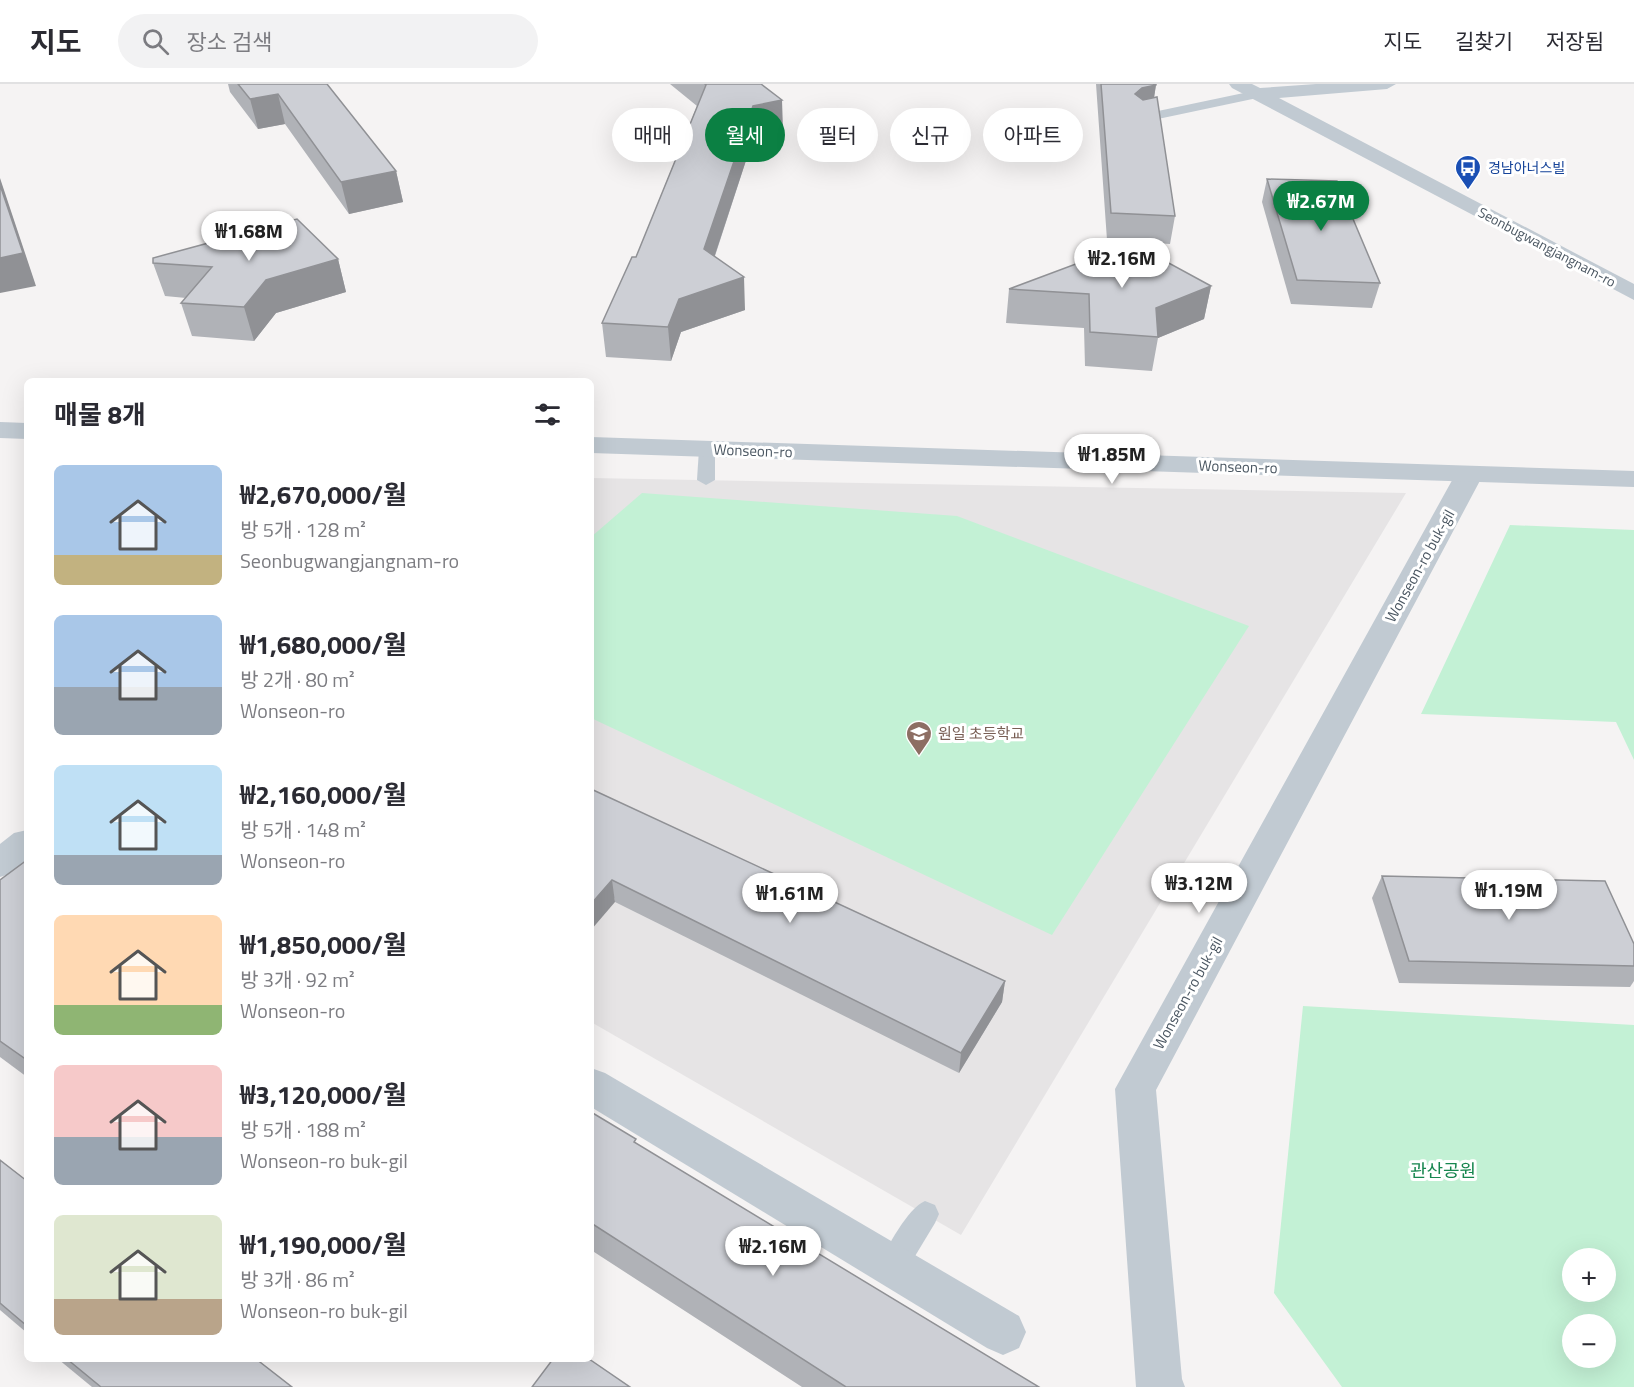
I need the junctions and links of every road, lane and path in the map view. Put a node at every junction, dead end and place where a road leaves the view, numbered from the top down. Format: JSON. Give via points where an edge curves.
{"nodes":[{"id":1,"x":1238,"y":84,"type":"edge"},
{"id":2,"x":1387,"y":84,"type":"edge"},
{"id":3,"x":1258,"y":94,"type":"junction"},
{"id":4,"x":1139,"y":119,"type":"edge"},
{"id":5,"x":1634,"y":293,"type":"edge"},
{"id":6,"x":0,"y":430,"type":"edge"},
{"id":7,"x":24,"y":430,"type":"edge"},
{"id":8,"x":594,"y":445,"type":"edge"},
{"id":9,"x":707,"y":449,"type":"junction"},
{"id":10,"x":1469,"y":475,"type":"junction"},
{"id":11,"x":1634,"y":479,"type":"edge"},
{"id":12,"x":706,"y":480,"type":"dead end"},
{"id":13,"x":24,"y":845,"type":"edge"},
{"id":14,"x":0,"y":863,"type":"edge"},
{"id":15,"x":594,"y":1088,"type":"edge"},
{"id":16,"x":925,"y":1214,"type":"dead end"},
{"id":17,"x":893,"y":1266,"type":"junction"},
{"id":18,"x":1003,"y":1332,"type":"dead end"},
{"id":19,"x":1161,"y":1387,"type":"edge"}],
"edges":[{"from":1,"to":3,"type":"street","name":"Seonbugwangjangnam-ro"},
{"from":2,"to":3,"type":"street"},
{"from":3,"to":4,"type":"lane"},
{"from":3,"to":5,"type":"street","name":"Seonbugwangjangnam-ro"},
{"from":6,"to":7,"type":"street"},
{"from":8,"to":9,"type":"street","name":"Wonseon-ro"},
{"from":9,"to":10,"type":"street","name":"Wonseon-ro"},
{"from":9,"to":12,"type":"lane"},
{"from":10,"to":11,"type":"street","name":"Wonseon-ro"},
{"from":10,"to":19,"type":"street","name":"Wonseon-ro buk-gil","via":[[1135,1089]]},
{"from":13,"to":14,"type":"street"},
{"from":15,"to":17,"type":"street"},
{"from":16,"to":17,"type":"lane"},
{"from":17,"to":18,"type":"street"}]}
